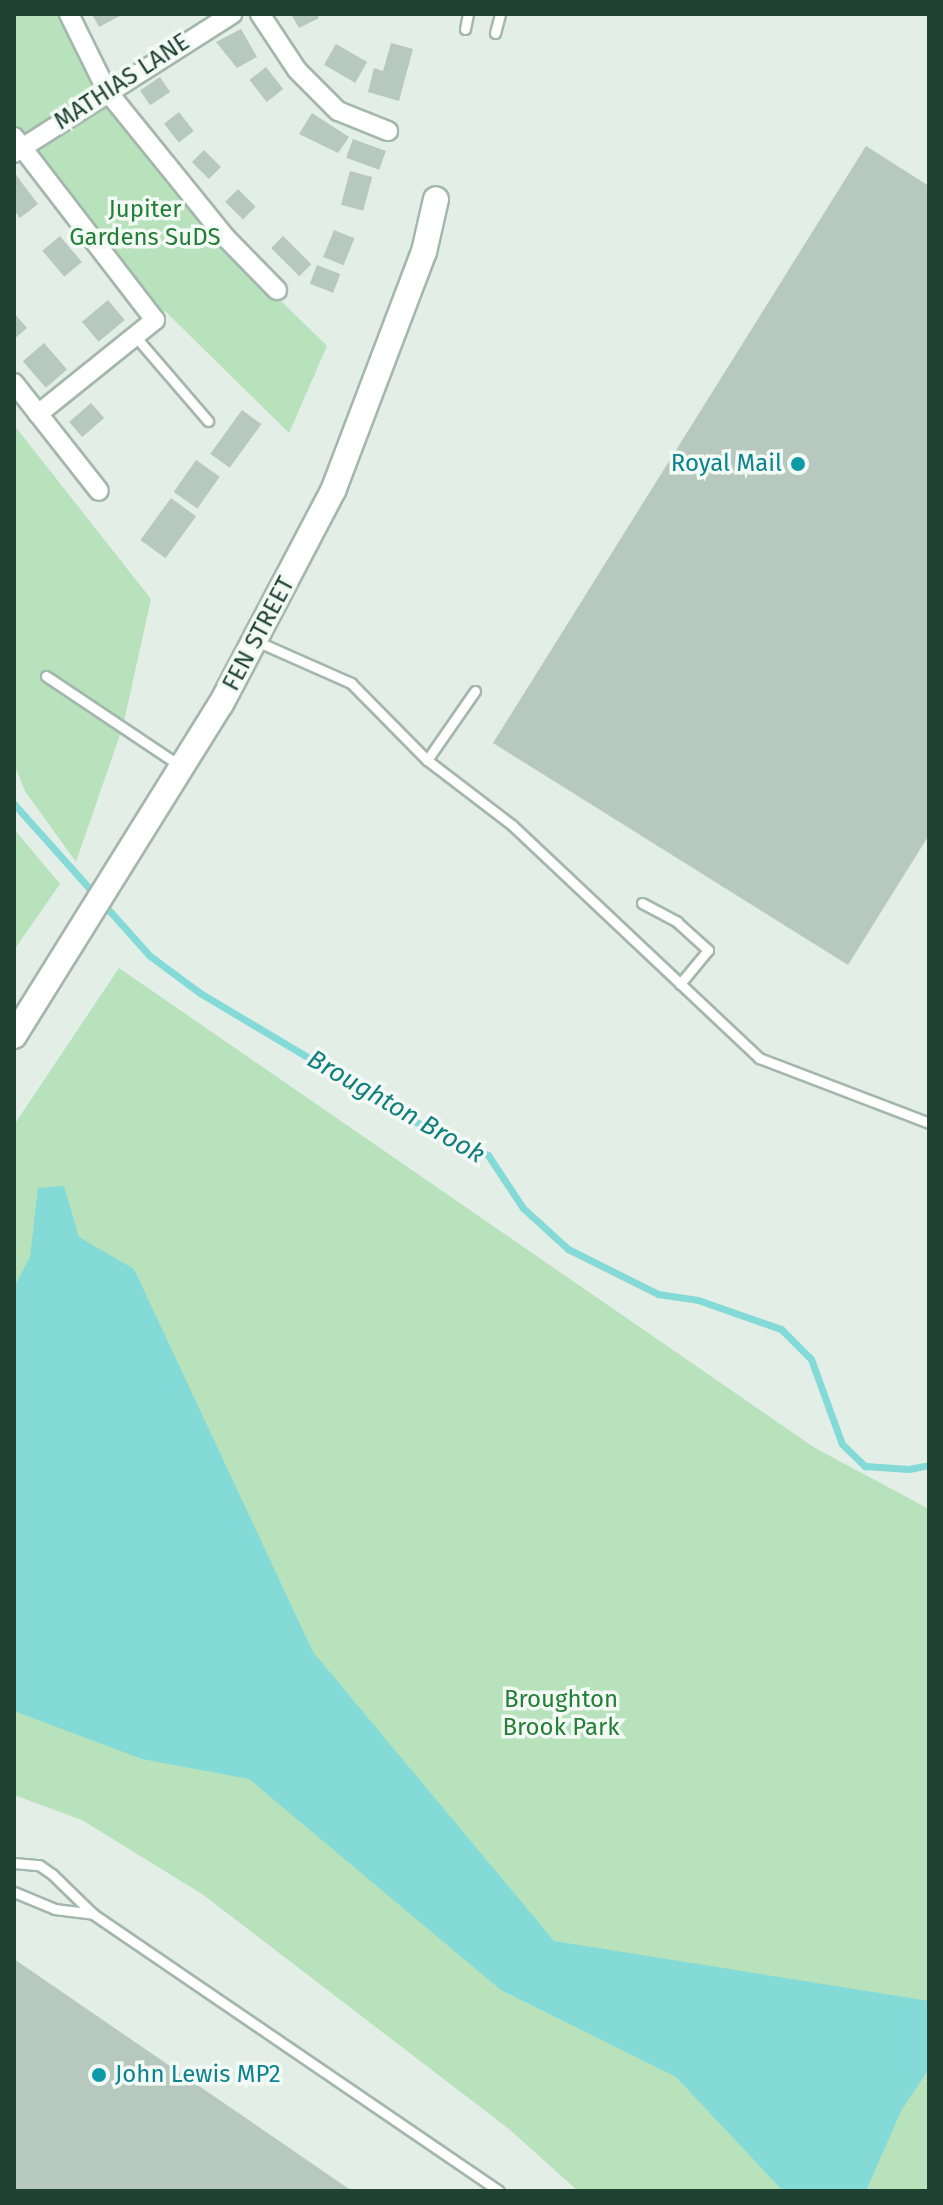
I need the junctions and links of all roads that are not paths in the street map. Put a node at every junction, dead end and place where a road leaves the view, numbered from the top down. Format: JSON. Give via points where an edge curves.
{"nodes":[{"id":1,"x":69,"y":14,"type":"edge"},
{"id":2,"x":232,"y":14,"type":"edge"},
{"id":3,"x":260,"y":14,"type":"edge"},
{"id":4,"x":468,"y":14,"type":"edge"},
{"id":5,"x":500,"y":14,"type":"edge"},
{"id":6,"x":465,"y":29,"type":"dead end"},
{"id":7,"x":495,"y":33,"type":"dead end"},
{"id":8,"x":107,"y":91,"type":"junction"},
{"id":9,"x":388,"y":131,"type":"dead end"},
{"id":10,"x":16,"y":146,"type":"edge"},
{"id":11,"x":436,"y":199,"type":"dead end"},
{"id":12,"x":277,"y":290,"type":"dead end"},
{"id":13,"x":135,"y":336,"type":"junction"},
{"id":14,"x":14,"y":383,"type":"edge"},
{"id":15,"x":38,"y":414,"type":"junction"},
{"id":16,"x":208,"y":421,"type":"dead end"},
{"id":17,"x":99,"y":491,"type":"dead end"},
{"id":18,"x":256,"y":641,"type":"junction"},
{"id":19,"x":46,"y":676,"type":"dead end"},
{"id":20,"x":475,"y":691,"type":"dead end"},
{"id":21,"x":427,"y":760,"type":"junction"},
{"id":22,"x":182,"y":767,"type":"junction"},
{"id":23,"x":642,"y":903,"type":"dead end"},
{"id":24,"x":680,"y":984,"type":"junction"},
{"id":25,"x":14,"y":1036,"type":"edge"},
{"id":26,"x":929,"y":1123,"type":"edge"},
{"id":27,"x":14,"y":1863,"type":"edge"},
{"id":28,"x":14,"y":1892,"type":"edge"},
{"id":29,"x":93,"y":1914,"type":"junction"},
{"id":30,"x":499,"y":2191,"type":"edge"}],
"edges":[{"from":1,"to":8,"type":"street"},
{"from":2,"to":8,"type":"street","name":"MATHIAS LANE"},
{"from":3,"to":9,"type":"street","via":[[297,70],[338,111]]},
{"from":4,"to":6,"type":"lane"},
{"from":5,"to":7,"type":"lane"},
{"from":8,"to":10,"type":"street","name":"MATHIAS LANE"},
{"from":8,"to":12,"type":"street","via":[[226,238]]},
{"from":10,"to":13,"type":"street","via":[[155,320]]},
{"from":11,"to":18,"type":"street","name":"FEN STREET","via":[[424,252],[333,491]]},
{"from":13,"to":15,"type":"street"},
{"from":13,"to":16,"type":"lane"},
{"from":14,"to":15,"type":"street"},
{"from":15,"to":17,"type":"street"},
{"from":18,"to":21,"type":"lane","via":[[351,683]]},
{"from":18,"to":22,"type":"street","name":"FEN STREET"},
{"from":19,"to":22,"type":"lane"},
{"from":20,"to":21,"type":"lane"},
{"from":21,"to":24,"type":"lane","via":[[512,825]]},
{"from":22,"to":25,"type":"street","name":"FEN STREET"},
{"from":23,"to":24,"type":"lane","via":[[677,922],[708,950]]},
{"from":24,"to":26,"type":"lane","via":[[759,1058]]},
{"from":27,"to":29,"type":"lane","via":[[39,1865]]},
{"from":28,"to":29,"type":"lane","via":[[55,1909]]},
{"from":29,"to":30,"type":"lane"}]}
